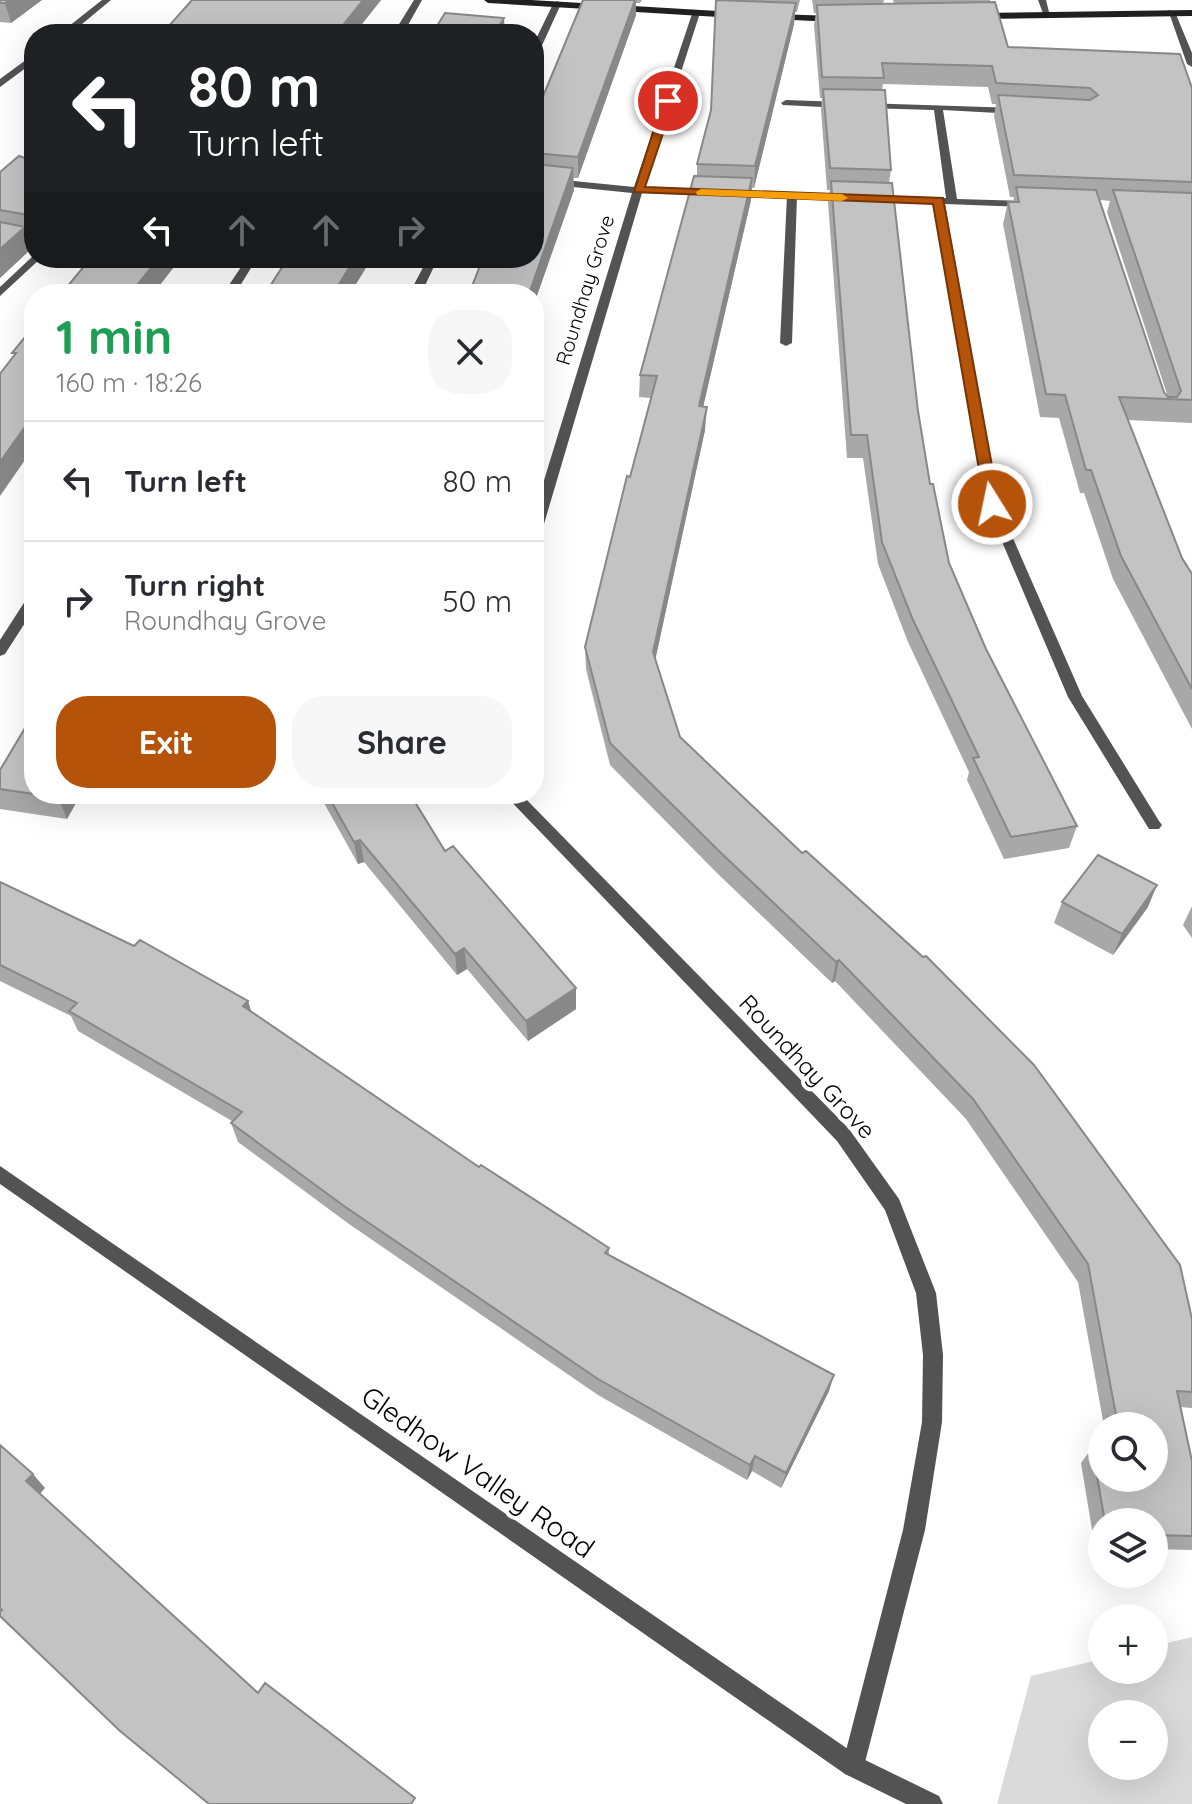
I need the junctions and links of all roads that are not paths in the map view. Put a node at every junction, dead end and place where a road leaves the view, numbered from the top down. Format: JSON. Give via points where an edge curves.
{"nodes":[{"id":1,"x":107,"y":0,"type":"edge"},
{"id":2,"x":418,"y":0,"type":"edge"},
{"id":3,"x":488,"y":0,"type":"edge"},
{"id":4,"x":497,"y":0,"type":"edge"},
{"id":5,"x":1042,"y":0,"type":"edge"},
{"id":6,"x":557,"y":4,"type":"junction"},
{"id":7,"x":1171,"y":12,"type":"junction"},
{"id":8,"x":696,"y":13,"type":"junction"},
{"id":9,"x":1192,"y":13,"type":"edge"},
{"id":10,"x":1047,"y":14,"type":"junction"},
{"id":11,"x":740,"y":15,"type":"edge"},
{"id":12,"x":969,"y":16,"type":"edge"},
{"id":13,"x":769,"y":17,"type":"edge"},
{"id":14,"x":844,"y":19,"type":"edge"},
{"id":15,"x":77,"y":24,"type":"edge"},
{"id":16,"x":404,"y":24,"type":"edge"},
{"id":17,"x":544,"y":31,"type":"edge"},
{"id":18,"x":1192,"y":64,"type":"edge"},
{"id":19,"x":24,"y":65,"type":"edge"},
{"id":20,"x":0,"y":84,"type":"edge"},
{"id":21,"x":786,"y":103,"type":"dead end"},
{"id":22,"x":938,"y":107,"type":"junction"},
{"id":23,"x":1026,"y":112,"type":"edge"},
{"id":24,"x":544,"y":181,"type":"edge"},
{"id":25,"x":638,"y":190,"type":"junction"},
{"id":26,"x":792,"y":196,"type":"junction"},
{"id":27,"x":945,"y":201,"type":"junction"},
{"id":28,"x":1039,"y":204,"type":"edge"},
{"id":29,"x":0,"y":236,"type":"edge"},
{"id":30,"x":24,"y":241,"type":"edge"},
{"id":31,"x":26,"y":268,"type":"edge"},
{"id":32,"x":0,"y":293,"type":"edge"},
{"id":33,"x":786,"y":343,"type":"dead end"},
{"id":34,"x":544,"y":501,"type":"edge"},
{"id":35,"x":24,"y":614,"type":"edge"},
{"id":36,"x":0,"y":651,"type":"edge"},
{"id":37,"x":522,"y":804,"type":"edge"},
{"id":38,"x":1154,"y":825,"type":"dead end"},
{"id":39,"x":0,"y":1174,"type":"edge"},
{"id":40,"x":853,"y":1766,"type":"junction"},
{"id":41,"x":931,"y":1804,"type":"edge"}],
"edges":[{"from":1,"to":15,"type":"street"},
{"from":2,"to":16,"type":"street"},
{"from":3,"to":4,"type":"main road"},
{"from":4,"to":6,"type":"main road"},
{"from":5,"to":10,"type":"street"},
{"from":6,"to":8,"type":"main road"},
{"from":6,"to":17,"type":"street"},
{"from":7,"to":9,"type":"main road"},
{"from":7,"to":10,"type":"main road"},
{"from":7,"to":18,"type":"street"},
{"from":8,"to":11,"type":"main road"},
{"from":8,"to":25,"type":"street","name":"Roundhay Grove"},
{"from":10,"to":12,"type":"main road"},
{"from":13,"to":14,"type":"main road"},
{"from":19,"to":20,"type":"street"},
{"from":21,"to":22,"type":"street"},
{"from":22,"to":23,"type":"street"},
{"from":22,"to":27,"type":"street"},
{"from":24,"to":25,"type":"street"},
{"from":25,"to":26,"type":"street"},
{"from":25,"to":34,"type":"street","name":"Roundhay Grove"},
{"from":26,"to":27,"type":"street"},
{"from":26,"to":33,"type":"street"},
{"from":27,"to":28,"type":"street"},
{"from":27,"to":38,"type":"street","via":[[992,504],[1075,697]]},
{"from":29,"to":30,"type":"street"},
{"from":31,"to":32,"type":"street"},
{"from":35,"to":36,"type":"street"},
{"from":37,"to":40,"type":"street","name":"Roundhay Grove","via":[[843,1135],[892,1205],[926,1293],[933,1355],[932,1422],[914,1530]]},
{"from":39,"to":40,"type":"street","name":"Gledhow Valley Road"},
{"from":40,"to":41,"type":"street","name":"Gledhow Valley Road"}]}
